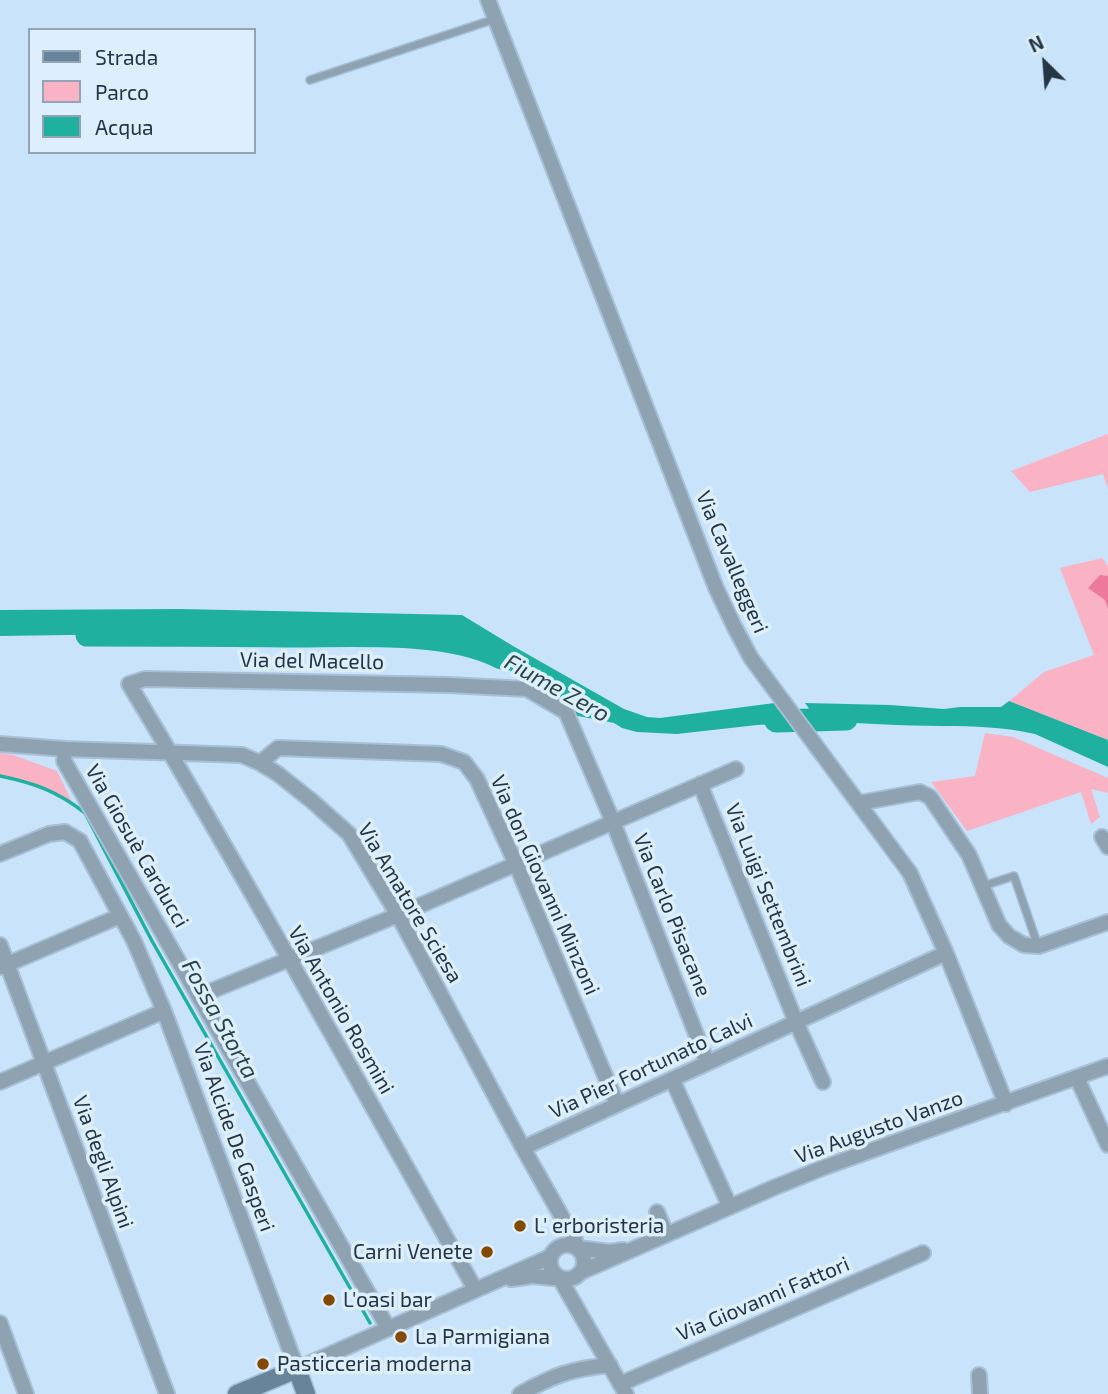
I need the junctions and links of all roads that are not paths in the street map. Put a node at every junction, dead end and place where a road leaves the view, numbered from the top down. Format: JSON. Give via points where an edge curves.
{"nodes":[{"id":1,"x":488,"y":0,"type":"edge"},
{"id":2,"x":495,"y":19,"type":"junction"},
{"id":3,"x":310,"y":80,"type":"dead end"},
{"id":4,"x":566,"y":712,"type":"joint"},
{"id":5,"x":0,"y":744,"type":"edge"},
{"id":6,"x":65,"y":749,"type":"junction"},
{"id":7,"x":170,"y":752,"type":"junction"},
{"id":8,"x":260,"y":763,"type":"junction"},
{"id":9,"x":736,"y":769,"type":"dead end"},
{"id":10,"x":700,"y":784,"type":"junction"},
{"id":11,"x":859,"y":803,"type":"junction"},
{"id":12,"x":613,"y":822,"type":"junction"},
{"id":13,"x":0,"y":854,"type":"edge"},
{"id":14,"x":516,"y":864,"type":"junction"},
{"id":15,"x":982,"y":886,"type":"junction"},
{"id":16,"x":398,"y":915,"type":"junction"},
{"id":17,"x":120,"y":916,"type":"junction"},
{"id":18,"x":1108,"y":922,"type":"edge"},
{"id":19,"x":0,"y":945,"type":"edge"},
{"id":20,"x":1039,"y":946,"type":"junction"},
{"id":21,"x":946,"y":953,"type":"junction"},
{"id":22,"x":288,"y":959,"type":"junction"},
{"id":23,"x":4,"y":966,"type":"edge"},
{"id":24,"x":200,"y":996,"type":"junction"},
{"id":25,"x":164,"y":1011,"type":"junction"},
{"id":26,"x":796,"y":1022,"type":"junction"},
{"id":27,"x":707,"y":1062,"type":"junction"},
{"id":28,"x":44,"y":1063,"type":"junction"},
{"id":29,"x":1108,"y":1066,"type":"edge"},
{"id":30,"x":1077,"y":1078,"type":"junction"},
{"id":31,"x":672,"y":1079,"type":"junction"},
{"id":32,"x":0,"y":1082,"type":"edge"},
{"id":33,"x":823,"y":1082,"type":"dead end"},
{"id":34,"x":617,"y":1104,"type":"junction"},
{"id":35,"x":1006,"y":1104,"type":"junction"},
{"id":36,"x":1108,"y":1144,"type":"edge"},
{"id":37,"x":523,"y":1148,"type":"junction"},
{"id":38,"x":730,"y":1207,"type":"junction"},
{"id":39,"x":558,"y":1210,"type":"junction"},
{"id":40,"x":657,"y":1212,"type":"dead end"},
{"id":41,"x":567,"y":1226,"type":"junction"},
{"id":42,"x":666,"y":1234,"type":"junction"},
{"id":43,"x":577,"y":1247,"type":"junction"},
{"id":44,"x":632,"y":1249,"type":"junction"},
{"id":45,"x":553,"y":1252,"type":"junction"},
{"id":46,"x":610,"y":1252,"type":"junction"},
{"id":47,"x":923,"y":1253,"type":"dead end"},
{"id":48,"x":578,"y":1275,"type":"junction"},
{"id":49,"x":528,"y":1277,"type":"junction"},
{"id":50,"x":559,"y":1277,"type":"junction"},
{"id":51,"x":489,"y":1283,"type":"junction"},
{"id":52,"x":475,"y":1289,"type":"junction"},
{"id":53,"x":574,"y":1303,"type":"junction"},
{"id":54,"x":0,"y":1323,"type":"edge"},
{"id":55,"x":388,"y":1328,"type":"junction"},
{"id":56,"x":610,"y":1365,"type":"junction"},
{"id":57,"x":296,"y":1369,"type":"junction"},
{"id":58,"x":979,"y":1376,"type":"dead end"},
{"id":59,"x":623,"y":1389,"type":"edge"},
{"id":60,"x":26,"y":1394,"type":"edge"},
{"id":61,"x":167,"y":1394,"type":"edge"},
{"id":62,"x":237,"y":1394,"type":"edge"},
{"id":63,"x":306,"y":1394,"type":"edge"},
{"id":64,"x":520,"y":1394,"type":"edge"},
{"id":65,"x":980,"y":1394,"type":"edge"}],
"edges":[{"from":1,"to":2,"type":"street","name":"Via Cavalleggeri"},
{"from":2,"to":3,"type":"lane"},
{"from":2,"to":11,"type":"street","name":"Via Cavalleggeri","via":[[716,588],[751,658]]},
{"from":4,"to":7,"type":"street","name":"Via del Macello","via":[[527,689],[159,679],[129,684]]},
{"from":4,"to":12,"type":"street","name":"Via Carlo Pisacane"},
{"from":5,"to":6,"type":"street","name":"Via Amatore Sciesa"},
{"from":6,"to":7,"type":"street","name":"Via Amatore Sciesa"},
{"from":6,"to":24,"type":"street","name":"Via Giosuè Carducci","via":[[64,761]]},
{"from":7,"to":8,"type":"street","name":"Via Amatore Sciesa","via":[[242,755]]},
{"from":7,"to":22,"type":"street","name":"Via Antonio Rosmini"},
{"from":8,"to":14,"type":"street","name":"Via don Giovanni Minzoni","via":[[278,748],[442,754],[464,762],[477,779]]},
{"from":8,"to":16,"type":"street","name":"Via Amatore Sciesa","via":[[349,834]]},
{"from":9,"to":10,"type":"street"},
{"from":10,"to":12,"type":"street"},
{"from":10,"to":26,"type":"street","name":"Via Luigi Settembrini"},
{"from":11,"to":15,"type":"street","via":[[920,792],[930,797],[969,855]]},
{"from":11,"to":21,"type":"street","name":"Via Cavalleggeri","via":[[910,873]]},
{"from":12,"to":14,"type":"street"},
{"from":12,"to":27,"type":"street","name":"Via Carlo Pisacane"},
{"from":13,"to":17,"type":"street","name":"Via Alcide De Gasperi","via":[[65,832],[80,841]]},
{"from":14,"to":16,"type":"street"},
{"from":14,"to":34,"type":"street","name":"Via don Giovanni Minzoni"},
{"from":15,"to":20,"type":"street","via":[[999,925],[1009,936]]},
{"from":15,"to":20,"type":"lane","via":[[1014,876]]},
{"from":16,"to":22,"type":"street"},
{"from":16,"to":37,"type":"street","name":"Via Amatore Sciesa"},
{"from":17,"to":23,"type":"street"},
{"from":17,"to":25,"type":"street","name":"Via Alcide De Gasperi"},
{"from":18,"to":20,"type":"street"},
{"from":19,"to":23,"type":"street","name":"Via degli Alpini"},
{"from":21,"to":26,"type":"street","name":"Via Pier Fortunato Calvi"},
{"from":21,"to":35,"type":"street","name":"Via Cavalleggeri"},
{"from":22,"to":24,"type":"street"},
{"from":22,"to":52,"type":"street","name":"Via Antonio Rosmini"},
{"from":23,"to":28,"type":"street","name":"Via degli Alpini"},
{"from":24,"to":55,"type":"street","name":"Via Giosuè Carducci"},
{"from":25,"to":28,"type":"street"},
{"from":25,"to":57,"type":"street","name":"Via Alcide De Gasperi"},
{"from":26,"to":27,"type":"street","name":"Via Pier Fortunato Calvi"},
{"from":26,"to":33,"type":"street"},
{"from":27,"to":31,"type":"street","name":"Via Pier Fortunato Calvi"},
{"from":28,"to":32,"type":"street"},
{"from":28,"to":61,"type":"street","name":"Via degli Alpini"},
{"from":29,"to":30,"type":"street","name":"Via Augusto Vanzo"},
{"from":30,"to":35,"type":"street","name":"Via Augusto Vanzo"},
{"from":30,"to":36,"type":"street"},
{"from":31,"to":34,"type":"street","name":"Via Pier Fortunato Calvi"},
{"from":31,"to":38,"type":"street"},
{"from":34,"to":37,"type":"street","name":"Via Pier Fortunato Calvi"},
{"from":35,"to":38,"type":"street","name":"Via Augusto Vanzo","via":[[825,1167]]},
{"from":37,"to":39,"type":"street","name":"Via Amatore Sciesa"},
{"from":38,"to":42,"type":"street","name":"Via Augusto Vanzo"},
{"from":39,"to":41,"type":"street","name":"Via Amatore Sciesa"},
{"from":39,"to":45,"type":"street"},
{"from":40,"to":42,"type":"street"},
{"from":41,"to":43,"type":"street","name":"Via Amatore Sciesa"},
{"from":41,"to":46,"type":"street","via":[[583,1240]]},
{"from":42,"to":44,"type":"street","name":"Via Augusto Vanzo"},
{"from":43,"to":45,"type":"street","name":"Via Augusto Vanzo","via":[[567,1244]]},
{"from":43,"to":46,"type":"street","name":"Via Augusto Vanzo"},
{"from":43,"to":48,"type":"street","via":[[584,1258]]},
{"from":44,"to":46,"type":"street","name":"Via Augusto Vanzo"},
{"from":44,"to":48,"type":"street","name":"Via Augusto Vanzo"},
{"from":45,"to":50,"type":"street","via":[[551,1268]]},
{"from":45,"to":51,"type":"street","name":"Via Augusto Vanzo"},
{"from":47,"to":59,"type":"street","name":"Via Giovanni Fattori"},
{"from":48,"to":50,"type":"street","name":"Via Augusto Vanzo"},
{"from":48,"to":53,"type":"street"},
{"from":49,"to":50,"type":"street","name":"Via Augusto Vanzo"},
{"from":49,"to":51,"type":"street","name":"Via Augusto Vanzo"},
{"from":49,"to":53,"type":"street"},
{"from":50,"to":53,"type":"street"},
{"from":51,"to":52,"type":"street","name":"Via Augusto Vanzo"},
{"from":52,"to":55,"type":"street","name":"Via Augusto Vanzo"},
{"from":53,"to":56,"type":"street"},
{"from":54,"to":60,"type":"street"},
{"from":55,"to":57,"type":"street","name":"Via Augusto Vanzo"},
{"from":56,"to":59,"type":"street"},
{"from":56,"to":64,"type":"street","via":[[569,1371]]},
{"from":57,"to":62,"type":"street"},
{"from":57,"to":63,"type":"street","name":"Via Alcide De Gasperi"},
{"from":58,"to":65,"type":"street"}]}
